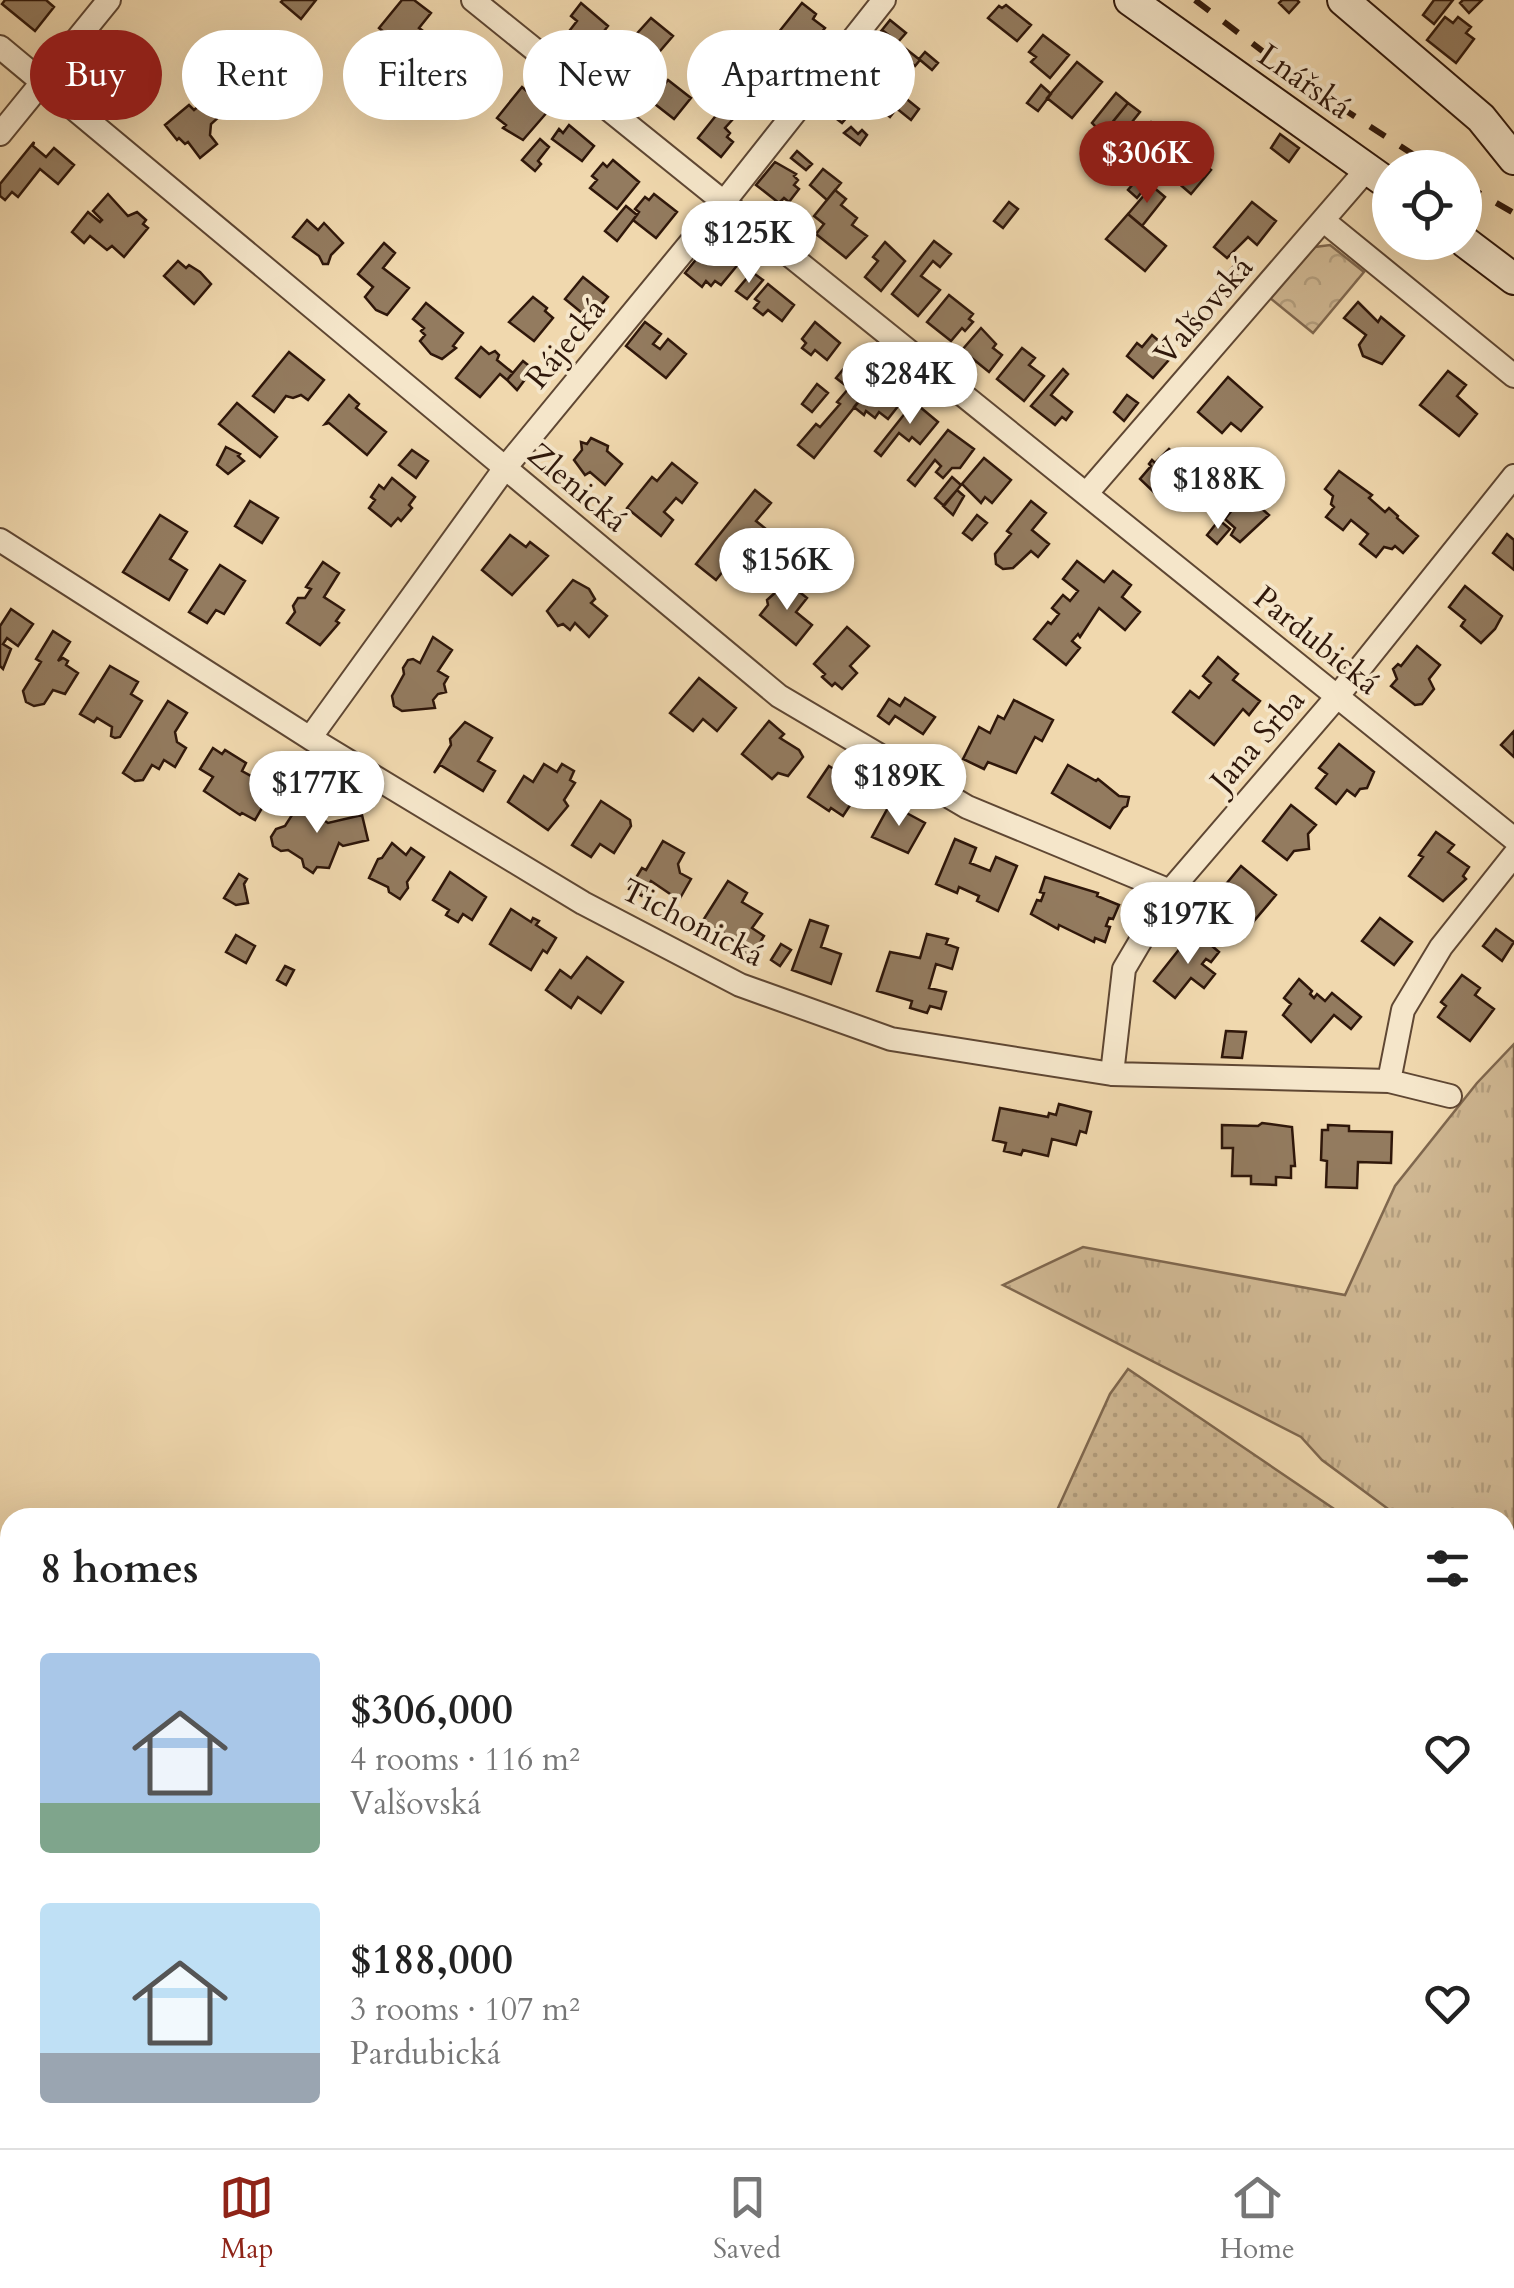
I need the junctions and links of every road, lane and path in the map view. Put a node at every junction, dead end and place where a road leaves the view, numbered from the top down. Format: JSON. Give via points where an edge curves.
{"nodes":[{"id":1,"x":109,"y":0,"type":"edge"},
{"id":2,"x":474,"y":0,"type":"edge"},
{"id":3,"x":884,"y":0,"type":"edge"},
{"id":4,"x":1130,"y":0,"type":"edge"},
{"id":5,"x":1342,"y":0,"type":"edge"},
{"id":6,"x":84,"y":30,"type":"edge"},
{"id":7,"x":0,"y":47,"type":"edge"},
{"id":8,"x":30,"y":72,"type":"edge"},
{"id":9,"x":30,"y":97,"type":"edge"},
{"id":10,"x":88,"y":120,"type":"edge"},
{"id":11,"x":0,"y":134,"type":"edge"},
{"id":12,"x":1514,"y":160,"type":"edge"},
{"id":13,"x":1372,"y":171,"type":"edge"},
{"id":14,"x":1372,"y":182,"type":"edge"},
{"id":15,"x":724,"y":202,"type":"junction"},
{"id":16,"x":1324,"y":221,"type":"junction"},
{"id":17,"x":1482,"y":255,"type":"edge"},
{"id":18,"x":1514,"y":279,"type":"edge"},
{"id":19,"x":1514,"y":376,"type":"edge"},
{"id":20,"x":505,"y":468,"type":"junction"},
{"id":21,"x":1514,"y":476,"type":"edge"},
{"id":22,"x":1086,"y":494,"type":"junction"},
{"id":23,"x":0,"y":540,"type":"edge"},
{"id":24,"x":1336,"y":698,"type":"junction"},
{"id":25,"x":310,"y":738,"type":"junction"},
{"id":26,"x":1514,"y":839,"type":"edge"},
{"id":27,"x":1514,"y":855,"type":"edge"},
{"id":28,"x":1170,"y":891,"type":"junction"},
{"id":29,"x":1112,"y":1074,"type":"junction"},
{"id":30,"x":1388,"y":1081,"type":"junction"},
{"id":31,"x":1450,"y":1096,"type":"dead end"}],
"edges":[{"from":1,"to":6,"type":"street"},
{"from":2,"to":15,"type":"street","name":"Pardubická"},
{"from":3,"to":15,"type":"street","name":"Rájecká"},
{"from":4,"to":13,"type":"street","name":"Lnářská"},
{"from":5,"to":12,"type":"street","via":[[1481,118]]},
{"from":7,"to":8,"type":"street","name":"Zlenická"},
{"from":9,"to":11,"type":"street"},
{"from":10,"to":20,"type":"street","name":"Zlenická"},
{"from":14,"to":16,"type":"street","name":"Valšovská"},
{"from":15,"to":20,"type":"street","name":"Rájecká"},
{"from":15,"to":22,"type":"street","name":"Pardubická"},
{"from":16,"to":19,"type":"street"},
{"from":16,"to":22,"type":"street","name":"Valšovská"},
{"from":17,"to":18,"type":"street"},
{"from":20,"to":25,"type":"street","name":"Rájecká"},
{"from":20,"to":28,"type":"street","name":"Zlenická","via":[[779,696],[967,807]]},
{"from":21,"to":24,"type":"street","name":"Jana Srba"},
{"from":22,"to":24,"type":"street","name":"Pardubická"},
{"from":23,"to":25,"type":"street","name":"Tichonická"},
{"from":24,"to":26,"type":"street","name":"Pardubická"},
{"from":24,"to":28,"type":"street","name":"Jana Srba"},
{"from":25,"to":29,"type":"street","name":"Tichonická","via":[[583,903],[740,985],[892,1039]]},
{"from":27,"to":30,"type":"street","via":[[1403,1010]]},
{"from":28,"to":29,"type":"street","name":"Jana Srba","via":[[1124,969]]},
{"from":29,"to":30,"type":"street","name":"Tichonická"},
{"from":30,"to":31,"type":"street","name":"Tichonická"}]}
